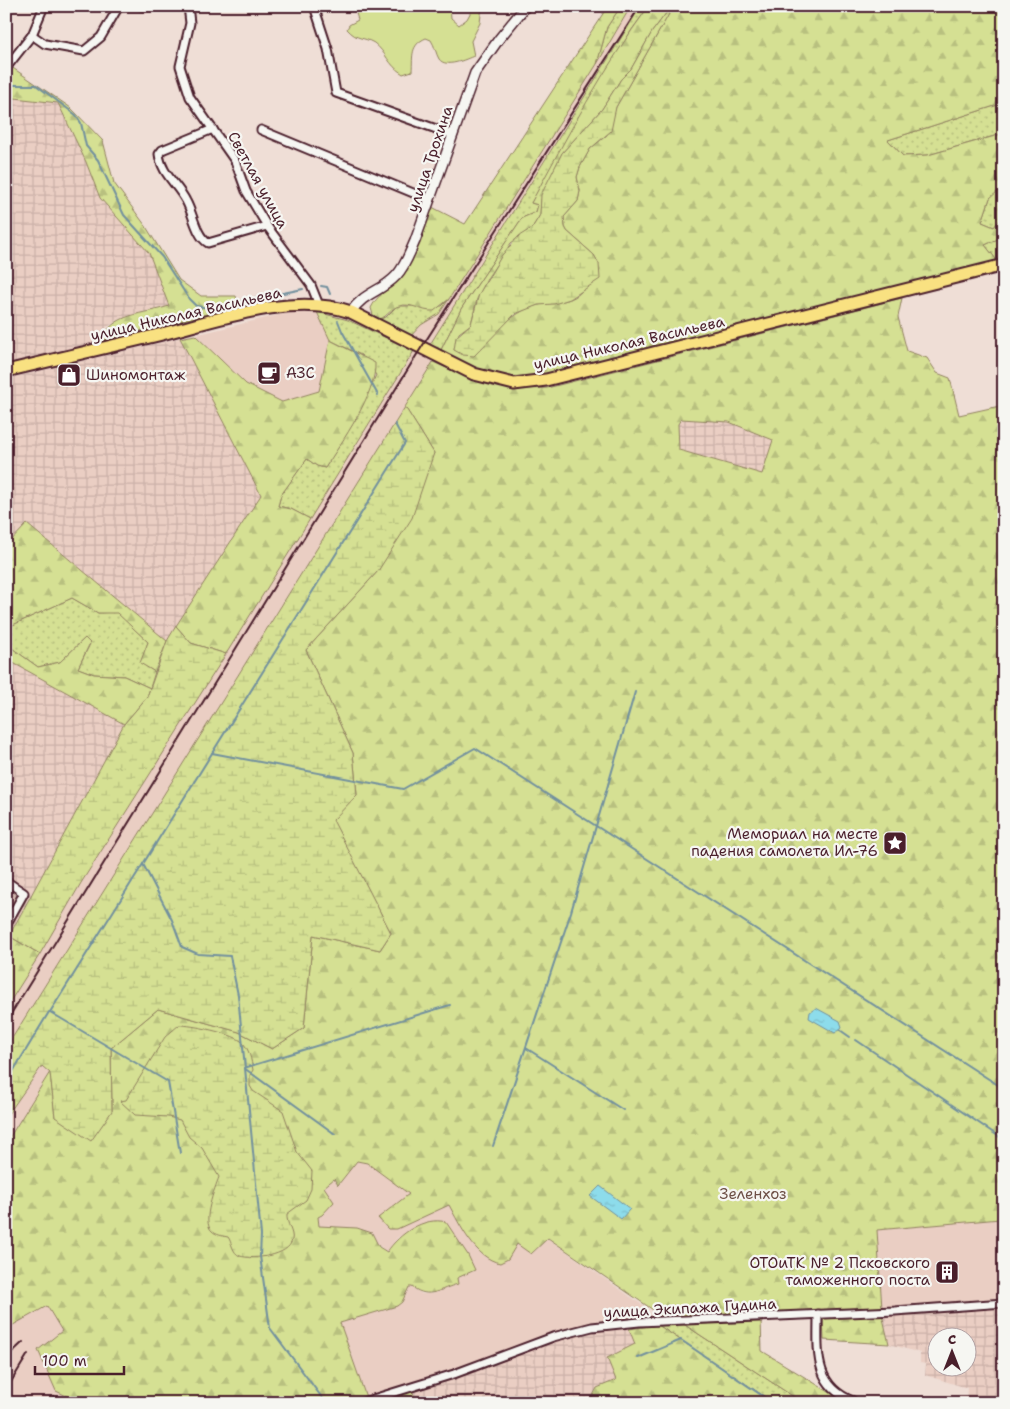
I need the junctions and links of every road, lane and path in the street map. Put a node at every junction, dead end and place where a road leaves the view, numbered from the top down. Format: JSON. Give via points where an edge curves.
{"nodes":[{"id":1,"x":44,"y":6,"type":"edge"},
{"id":2,"x":119,"y":6,"type":"edge"},
{"id":3,"x":142,"y":6,"type":"edge"},
{"id":4,"x":155,"y":6,"type":"edge"},
{"id":5,"x":188,"y":6,"type":"edge"},
{"id":6,"x":314,"y":6,"type":"edge"},
{"id":7,"x":526,"y":6,"type":"edge"},
{"id":8,"x":32,"y":35,"type":"junction"},
{"id":9,"x":6,"y":68,"type":"edge"},
{"id":10,"x":212,"y":129,"type":"junction"},
{"id":11,"x":261,"y":130,"type":"dead end"},
{"id":12,"x":453,"y":136,"type":"junction"},
{"id":13,"x":430,"y":200,"type":"junction"},
{"id":14,"x":267,"y":226,"type":"junction"},
{"id":15,"x":1004,"y":265,"type":"edge"},
{"id":16,"x":318,"y":305,"type":"junction"},
{"id":17,"x":351,"y":312,"type":"junction"},
{"id":18,"x":6,"y":371,"type":"edge"},
{"id":19,"x":6,"y":881,"type":"edge"},
{"id":20,"x":6,"y":925,"type":"edge"},
{"id":21,"x":1004,"y":1302,"type":"edge"},
{"id":22,"x":818,"y":1314,"type":"junction"},
{"id":23,"x":853,"y":1402,"type":"dead end"},
{"id":24,"x":360,"y":1403,"type":"edge"}],
"edges":[{"from":1,"to":8,"type":"street"},
{"from":2,"to":8,"type":"street","via":[[101,37],[84,51],[45,44]]},
{"from":3,"to":4,"type":"street"},
{"from":5,"to":10,"type":"street","name":"Светлая улица","via":[[190,23],[181,71],[190,97]]},
{"from":6,"to":12,"type":"street","via":[[328,49],[336,92]]},
{"from":7,"to":12,"type":"street","name":"улица Трохина","via":[[475,73]]},
{"from":8,"to":9,"type":"street"},
{"from":10,"to":14,"type":"street","name":"Светлая улица","via":[[235,162],[246,191]]},
{"from":10,"to":14,"type":"street","via":[[162,150],[160,163],[186,201],[208,243]]},
{"from":11,"to":13,"type":"street"},
{"from":12,"to":13,"type":"street","name":"улица Трохина"},
{"from":13,"to":17,"type":"street","name":"улица Трохина","via":[[415,241],[398,274],[367,294]]},
{"from":14,"to":16,"type":"street","name":"Светлая улица","via":[[311,285]]},
{"from":15,"to":17,"type":"main road","name":"улица Николая Васильева","via":[[580,373],[514,384],[474,374]]},
{"from":16,"to":17,"type":"main road","name":"улица Николая Васильева"},
{"from":16,"to":18,"type":"main road","name":"улица Николая Васильева","via":[[294,305],[252,312]]},
{"from":19,"to":20,"type":"street","via":[[24,893]]},
{"from":21,"to":22,"type":"street","name":"улица Экипажа Гудина"},
{"from":22,"to":23,"type":"street","via":[[820,1369],[833,1391]]},
{"from":22,"to":24,"type":"street","name":"улица Экипажа Гудина","via":[[639,1322],[574,1331]]}]}
